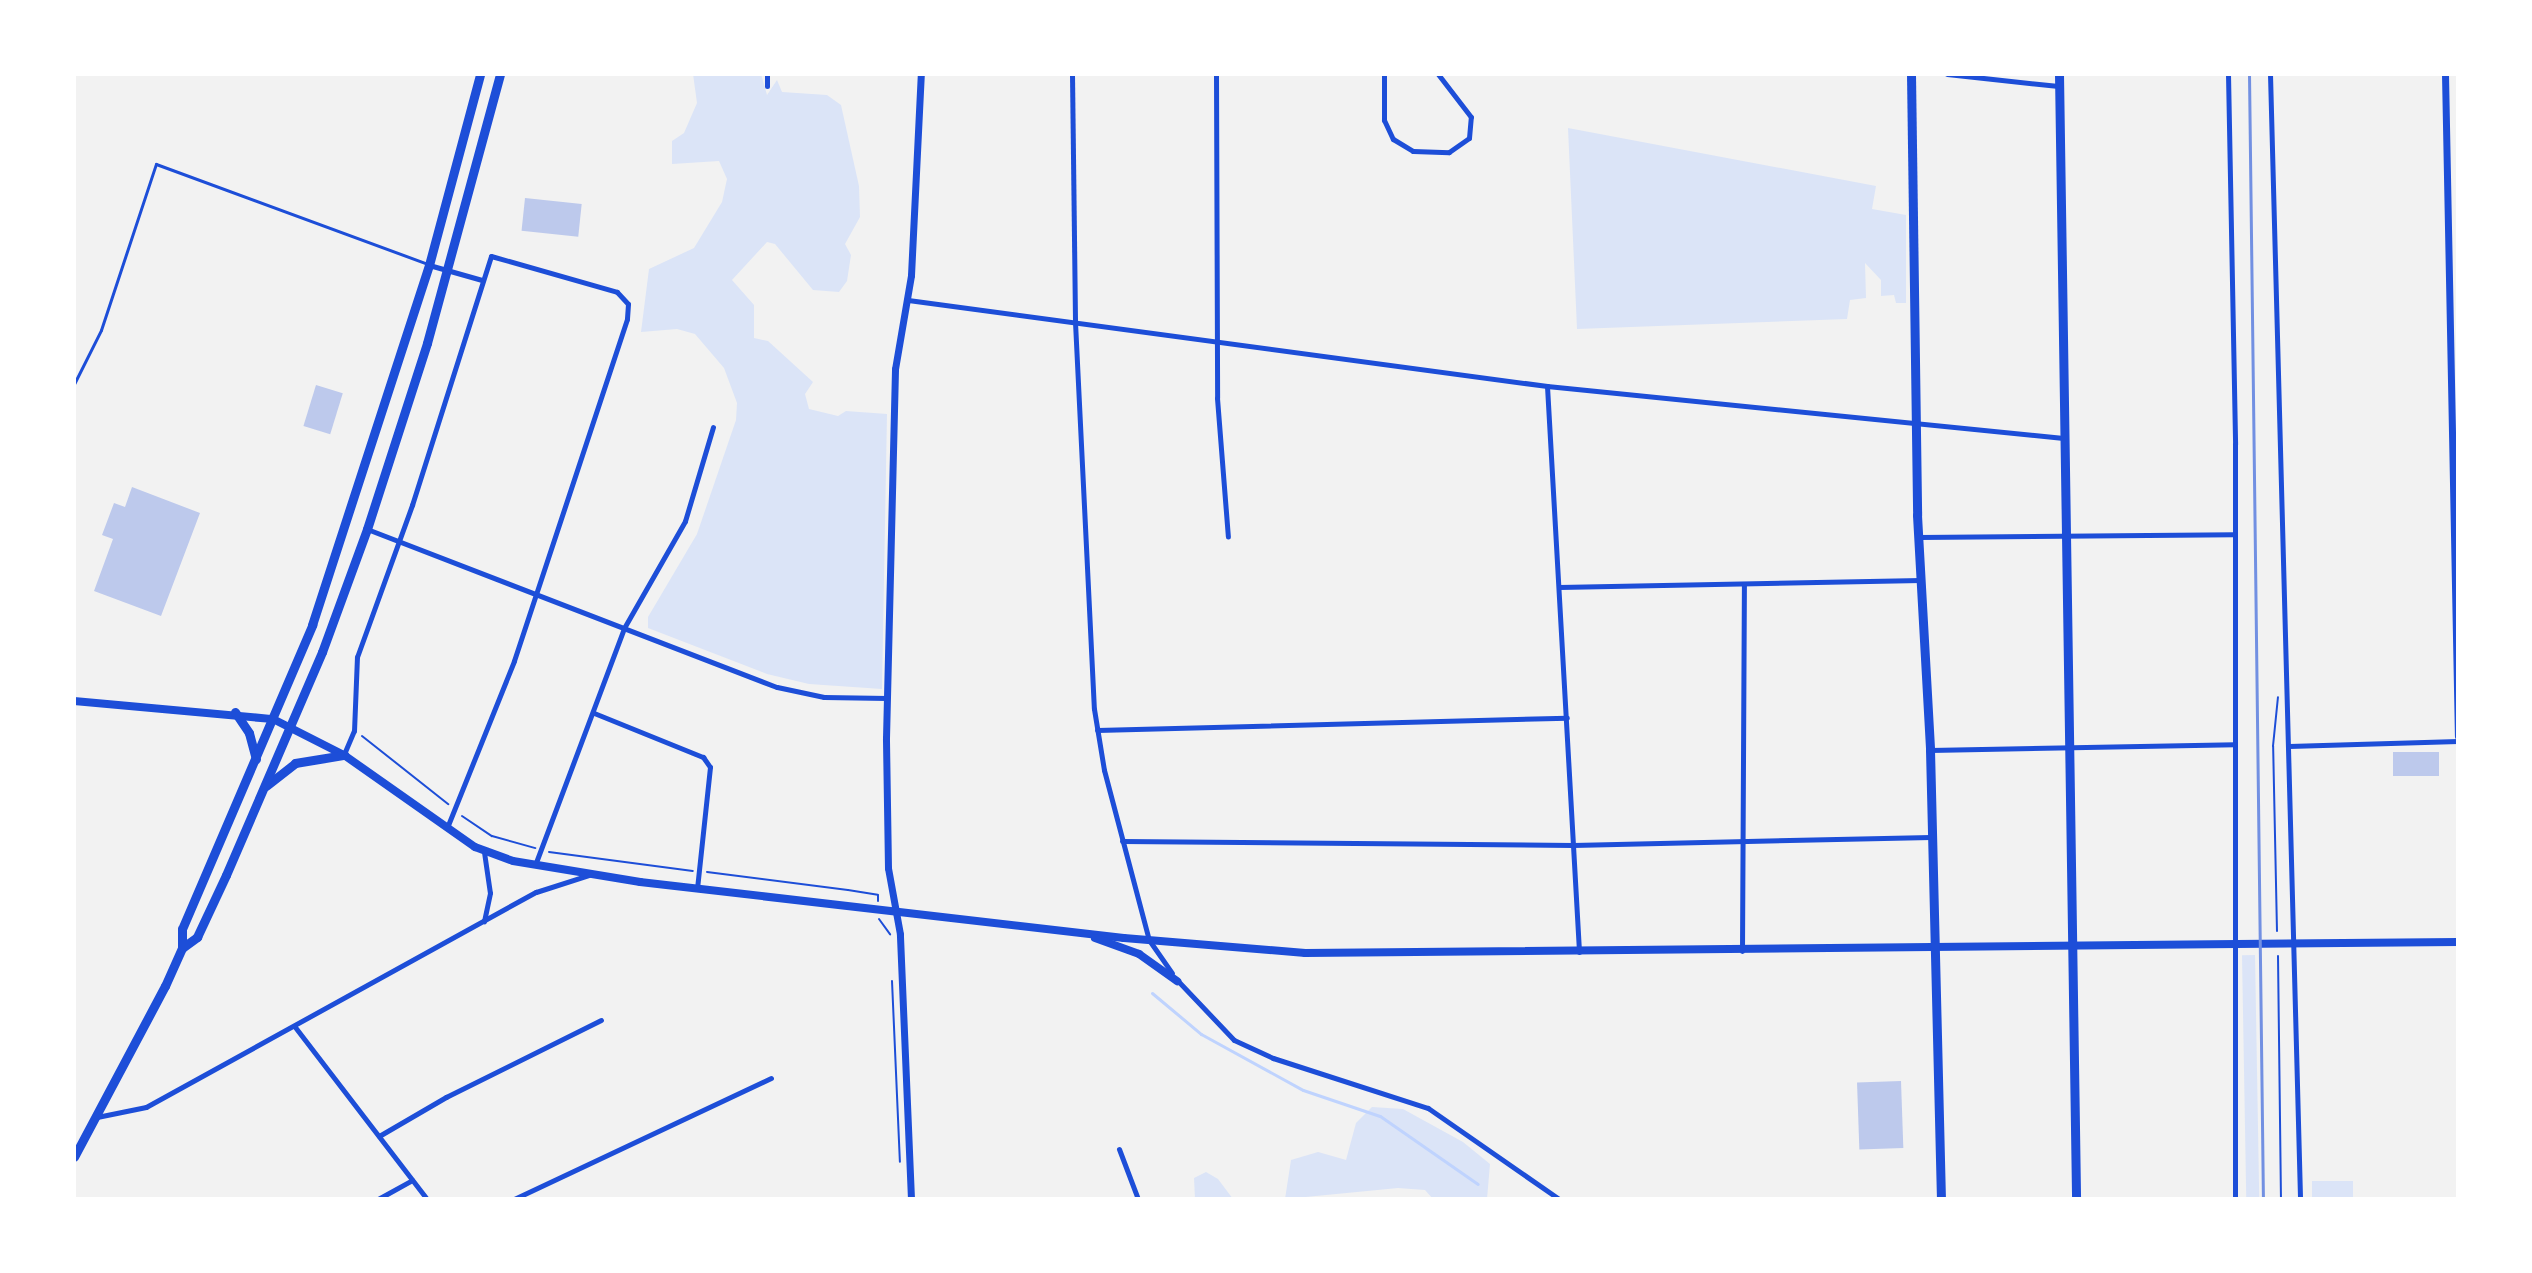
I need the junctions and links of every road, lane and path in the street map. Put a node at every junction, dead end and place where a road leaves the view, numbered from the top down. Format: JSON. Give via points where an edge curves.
{"nodes":[{"id":1,"x":480,"y":74,"type":"edge"},
{"id":2,"x":500,"y":74,"type":"edge"},
{"id":3,"x":767,"y":74,"type":"edge"},
{"id":4,"x":921,"y":74,"type":"edge"},
{"id":5,"x":1072,"y":74,"type":"edge"},
{"id":6,"x":1216,"y":74,"type":"edge"},
{"id":7,"x":1384,"y":74,"type":"edge"},
{"id":8,"x":1438,"y":74,"type":"edge"},
{"id":9,"x":1911,"y":74,"type":"edge"},
{"id":10,"x":1947,"y":74,"type":"edge"},
{"id":11,"x":2059,"y":74,"type":"edge"},
{"id":12,"x":2228,"y":74,"type":"edge"},
{"id":13,"x":2270,"y":74,"type":"edge"},
{"id":14,"x":2445,"y":74,"type":"edge"},
{"id":15,"x":767,"y":86,"type":"dead end"},
{"id":16,"x":2059,"y":86,"type":"junction"},
{"id":17,"x":429,"y":265,"type":"junction"},
{"id":18,"x":448,"y":270,"type":"junction"},
{"id":19,"x":482,"y":280,"type":"junction"},
{"id":20,"x":908,"y":300,"type":"junction"},
{"id":21,"x":1075,"y":322,"type":"junction"},
{"id":22,"x":1219,"y":341,"type":"junction"},
{"id":23,"x":74,"y":384,"type":"edge"},
{"id":24,"x":1547,"y":386,"type":"junction"},
{"id":25,"x":1916,"y":424,"type":"junction"},
{"id":26,"x":713,"y":427,"type":"dead end"},
{"id":27,"x":2064,"y":438,"type":"junction"},
{"id":28,"x":367,"y":529,"type":"junction"},
{"id":29,"x":2234,"y":534,"type":"junction"},
{"id":30,"x":2066,"y":535,"type":"junction"},
{"id":31,"x":1228,"y":537,"type":"dead end"},
{"id":32,"x":1918,"y":537,"type":"junction"},
{"id":33,"x":399,"y":543,"type":"junction"},
{"id":34,"x":2456,"y":552,"type":"edge"},
{"id":35,"x":1922,"y":580,"type":"junction"},
{"id":36,"x":1744,"y":584,"type":"junction"},
{"id":37,"x":1559,"y":587,"type":"junction"},
{"id":38,"x":537,"y":595,"type":"junction"},
{"id":39,"x":624,"y":628,"type":"junction"},
{"id":40,"x":2279,"y":689,"type":"dead end"},
{"id":41,"x":887,"y":698,"type":"junction"},
{"id":42,"x":74,"y":701,"type":"edge"},
{"id":43,"x":235,"y":712,"type":"junction"},
{"id":44,"x":594,"y":713,"type":"junction"},
{"id":45,"x":1567,"y":718,"type":"junction"},
{"id":46,"x":273,"y":719,"type":"junction"},
{"id":47,"x":289,"y":726,"type":"junction"},
{"id":48,"x":1097,"y":730,"type":"junction"},
{"id":49,"x":354,"y":731,"type":"junction"},
{"id":50,"x":2458,"y":738,"type":"edge"},
{"id":51,"x":2235,"y":744,"type":"junction"},
{"id":52,"x":2289,"y":746,"type":"junction"},
{"id":53,"x":2068,"y":747,"type":"junction"},
{"id":54,"x":1930,"y":750,"type":"junction"},
{"id":55,"x":344,"y":755,"type":"junction"},
{"id":56,"x":256,"y":760,"type":"junction"},
{"id":57,"x":263,"y":788,"type":"junction"},
{"id":58,"x":448,"y":804,"type":"dead end"},
{"id":59,"x":461,"y":816,"type":"dead end"},
{"id":60,"x":447,"y":828,"type":"junction"},
{"id":61,"x":1932,"y":836,"type":"junction"},
{"id":62,"x":1122,"y":841,"type":"junction"},
{"id":63,"x":1744,"y":841,"type":"junction"},
{"id":64,"x":1573,"y":845,"type":"junction"},
{"id":65,"x":532,"y":847,"type":"dead end"},
{"id":66,"x":483,"y":851,"type":"junction"},
{"id":67,"x":550,"y":852,"type":"dead end"},
{"id":68,"x":535,"y":865,"type":"junction"},
{"id":69,"x":698,"y":871,"type":"junction"},
{"id":70,"x":590,"y":875,"type":"junction"},
{"id":71,"x":697,"y":888,"type":"junction"},
{"id":72,"x":878,"y":895,"type":"dead end"},
{"id":73,"x":896,"y":912,"type":"junction"},
{"id":74,"x":484,"y":922,"type":"junction"},
{"id":75,"x":879,"y":925,"type":"dead end"},
{"id":76,"x":1071,"y":930,"type":"junction"},
{"id":77,"x":2277,"y":931,"type":"dead end"},
{"id":78,"x":1149,"y":940,"type":"junction"},
{"id":79,"x":2296,"y":942,"type":"junction"},
{"id":80,"x":2458,"y":942,"type":"edge"},
{"id":81,"x":2072,"y":943,"type":"junction"},
{"id":82,"x":2234,"y":943,"type":"junction"},
{"id":83,"x":892,"y":946,"type":"dead end"},
{"id":84,"x":182,"y":948,"type":"junction"},
{"id":85,"x":1934,"y":949,"type":"junction"},
{"id":86,"x":1742,"y":952,"type":"junction"},
{"id":87,"x":1579,"y":953,"type":"junction"},
{"id":88,"x":2278,"y":956,"type":"dead end"},
{"id":89,"x":892,"y":975,"type":"dead end"},
{"id":90,"x":1177,"y":981,"type":"junction"},
{"id":91,"x":601,"y":1020,"type":"dead end"},
{"id":92,"x":295,"y":1027,"type":"junction"},
{"id":93,"x":771,"y":1078,"type":"dead end"},
{"id":94,"x":97,"y":1117,"type":"junction"},
{"id":95,"x":379,"y":1136,"type":"junction"},
{"id":96,"x":1119,"y":1149,"type":"dead end"},
{"id":97,"x":74,"y":1157,"type":"edge"},
{"id":98,"x":901,"y":1170,"type":"dead end"},
{"id":99,"x":412,"y":1180,"type":"junction"},
{"id":100,"x":378,"y":1199,"type":"edge"},
{"id":101,"x":427,"y":1199,"type":"edge"},
{"id":102,"x":514,"y":1199,"type":"edge"},
{"id":103,"x":911,"y":1199,"type":"edge"},
{"id":104,"x":1138,"y":1199,"type":"edge"},
{"id":105,"x":1559,"y":1199,"type":"edge"},
{"id":106,"x":1941,"y":1199,"type":"edge"},
{"id":107,"x":2076,"y":1199,"type":"edge"},
{"id":108,"x":2235,"y":1199,"type":"edge"},
{"id":109,"x":2281,"y":1199,"type":"edge"},
{"id":110,"x":2300,"y":1199,"type":"edge"}],
"edges":[{"from":1,"to":17,"type":"main road"},
{"from":2,"to":18,"type":"main road"},
{"from":3,"to":15,"type":"street"},
{"from":4,"to":20,"type":"street"},
{"from":5,"to":21,"type":"street"},
{"from":6,"to":22,"type":"street"},
{"from":7,"to":8,"type":"street","via":[[1384,120],[1393,139],[1413,151],[1449,152],[1469,138],[1471,117]]},
{"from":9,"to":25,"type":"main road"},
{"from":10,"to":16,"type":"street"},
{"from":11,"to":16,"type":"main road"},
{"from":12,"to":29,"type":"street"},
{"from":13,"to":52,"type":"street"},
{"from":14,"to":34,"type":"street"},
{"from":16,"to":27,"type":"main road"},
{"from":17,"to":18,"type":"street"},
{"from":17,"to":23,"type":"lane","via":[[156,164],[101,330]]},
{"from":17,"to":46,"type":"main road","via":[[330,576]]},
{"from":18,"to":19,"type":"street"},
{"from":18,"to":28,"type":"main road"},
{"from":19,"to":33,"type":"street"},
{"from":19,"to":38,"type":"street","via":[[491,256],[617,292],[628,304]]},
{"from":20,"to":21,"type":"street"},
{"from":20,"to":41,"type":"street","via":[[895,369]]},
{"from":21,"to":22,"type":"street"},
{"from":21,"to":48,"type":"street"},
{"from":22,"to":24,"type":"street"},
{"from":22,"to":31,"type":"street","via":[[1217,398]]},
{"from":24,"to":25,"type":"street"},
{"from":24,"to":37,"type":"street"},
{"from":25,"to":27,"type":"street"},
{"from":25,"to":32,"type":"main road"},
{"from":26,"to":39,"type":"street","via":[[685,521]]},
{"from":27,"to":30,"type":"main road"},
{"from":28,"to":33,"type":"street"},
{"from":28,"to":47,"type":"main road"},
{"from":29,"to":30,"type":"street"},
{"from":29,"to":51,"type":"street"},
{"from":30,"to":32,"type":"street"},
{"from":30,"to":53,"type":"main road"},
{"from":32,"to":35,"type":"main road"},
{"from":33,"to":38,"type":"street"},
{"from":33,"to":49,"type":"street","via":[[357,657]]},
{"from":34,"to":50,"type":"street"},
{"from":35,"to":36,"type":"street"},
{"from":35,"to":54,"type":"main road"},
{"from":36,"to":37,"type":"street"},
{"from":36,"to":63,"type":"street"},
{"from":37,"to":45,"type":"street"},
{"from":38,"to":39,"type":"street"},
{"from":38,"to":60,"type":"street"},
{"from":39,"to":41,"type":"street","via":[[777,687],[824,697]]},
{"from":39,"to":44,"type":"street"},
{"from":40,"to":77,"type":"path","via":[[2273,746]]},
{"from":41,"to":73,"type":"street","via":[[888,868]]},
{"from":42,"to":43,"type":"main road"},
{"from":43,"to":46,"type":"main road"},
{"from":43,"to":56,"type":"main road","via":[[252,740]]},
{"from":44,"to":68,"type":"street"},
{"from":44,"to":69,"type":"street","via":[[703,757],[710,767]]},
{"from":45,"to":48,"type":"street"},
{"from":45,"to":64,"type":"street"},
{"from":46,"to":47,"type":"main road"},
{"from":46,"to":56,"type":"main road"},
{"from":47,"to":55,"type":"main road"},
{"from":47,"to":57,"type":"main road"},
{"from":48,"to":62,"type":"street"},
{"from":49,"to":55,"type":"street"},
{"from":49,"to":58,"type":"path"},
{"from":50,"to":52,"type":"street"},
{"from":51,"to":53,"type":"street"},
{"from":51,"to":82,"type":"street"},
{"from":52,"to":79,"type":"street"},
{"from":53,"to":54,"type":"street"},
{"from":53,"to":81,"type":"main road"},
{"from":54,"to":61,"type":"main road"},
{"from":55,"to":57,"type":"main road","via":[[295,763]]},
{"from":55,"to":60,"type":"main road"},
{"from":56,"to":84,"type":"main road","via":[[182,929]]},
{"from":57,"to":84,"type":"main road","via":[[197,937]]},
{"from":59,"to":65,"type":"path","via":[[492,836]]},
{"from":60,"to":66,"type":"main road"},
{"from":61,"to":63,"type":"street"},
{"from":61,"to":85,"type":"main road"},
{"from":62,"to":64,"type":"street"},
{"from":62,"to":78,"type":"street"},
{"from":63,"to":64,"type":"street"},
{"from":63,"to":86,"type":"street"},
{"from":64,"to":87,"type":"street"},
{"from":66,"to":68,"type":"main road"},
{"from":66,"to":74,"type":"street","via":[[490,893]]},
{"from":67,"to":69,"type":"path"},
{"from":68,"to":70,"type":"main road"},
{"from":69,"to":71,"type":"street"},
{"from":69,"to":72,"type":"path"},
{"from":70,"to":71,"type":"main road"},
{"from":70,"to":74,"type":"street","via":[[546,888]]},
{"from":71,"to":73,"type":"main road"},
{"from":73,"to":76,"type":"main road"},
{"from":73,"to":103,"type":"street"},
{"from":74,"to":92,"type":"street"},
{"from":75,"to":83,"type":"path","via":[[890,932]]},
{"from":76,"to":78,"type":"main road"},
{"from":76,"to":90,"type":"main road","via":[[1129,950]]},
{"from":78,"to":87,"type":"main road","via":[[1305,953]]},
{"from":78,"to":90,"type":"street"},
{"from":79,"to":80,"type":"main road"},
{"from":79,"to":82,"type":"main road"},
{"from":79,"to":110,"type":"street"},
{"from":81,"to":82,"type":"main road"},
{"from":81,"to":85,"type":"main road"},
{"from":81,"to":107,"type":"main road"},
{"from":82,"to":108,"type":"street"},
{"from":84,"to":94,"type":"main road"},
{"from":85,"to":86,"type":"main road"},
{"from":85,"to":106,"type":"main road"},
{"from":86,"to":87,"type":"main road"},
{"from":88,"to":109,"type":"path"},
{"from":89,"to":98,"type":"path"},
{"from":90,"to":105,"type":"street","via":[[1234,1040],[1273,1058],[1428,1108]]},
{"from":91,"to":95,"type":"street"},
{"from":92,"to":94,"type":"street","via":[[146,1107]]},
{"from":92,"to":95,"type":"street"},
{"from":93,"to":102,"type":"street"},
{"from":94,"to":97,"type":"main road"},
{"from":95,"to":99,"type":"street"},
{"from":96,"to":104,"type":"street"},
{"from":99,"to":100,"type":"street"},
{"from":99,"to":101,"type":"street"}]}
